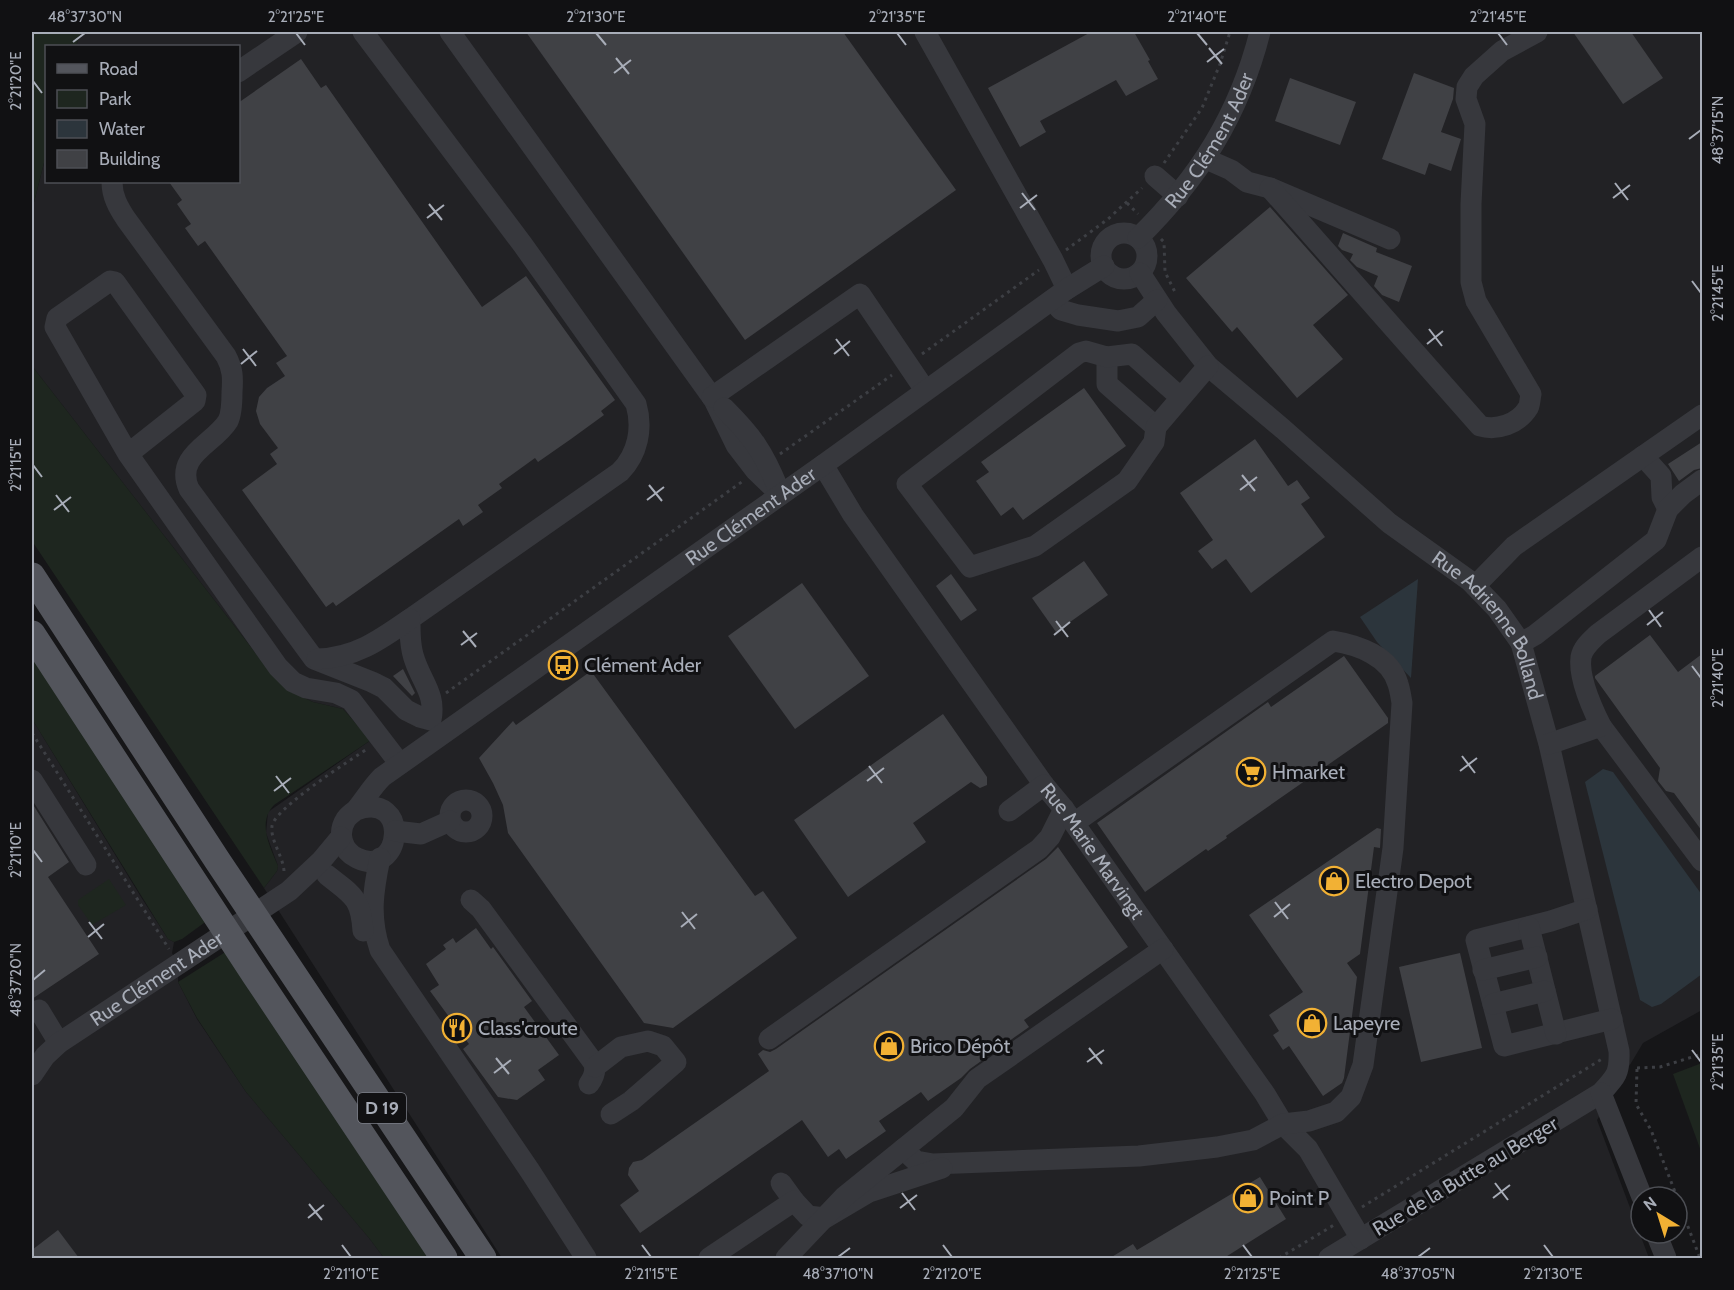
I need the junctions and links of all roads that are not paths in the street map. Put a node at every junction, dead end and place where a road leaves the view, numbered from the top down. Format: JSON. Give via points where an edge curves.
{"nodes":[{"id":1,"x":297,"y":32,"type":"edge"},
{"id":2,"x":363,"y":32,"type":"edge"},
{"id":3,"x":450,"y":32,"type":"edge"},
{"id":4,"x":925,"y":32,"type":"edge"},
{"id":5,"x":1260,"y":32,"type":"edge"},
{"id":6,"x":1537,"y":32,"type":"edge"},
{"id":7,"x":1501,"y":41,"type":"edge"},
{"id":8,"x":240,"y":71,"type":"edge"},
{"id":9,"x":1206,"y":159,"type":"junction"},
{"id":10,"x":1155,"y":176,"type":"dead end"},
{"id":11,"x":112,"y":183,"type":"edge"},
{"id":12,"x":1270,"y":188,"type":"junction"},
{"id":13,"x":1178,"y":196,"type":"junction"},
{"id":14,"x":1144,"y":232,"type":"junction"},
{"id":15,"x":1390,"y":239,"type":"dead end"},
{"id":16,"x":1104,"y":266,"type":"junction"},
{"id":17,"x":1140,"y":273,"type":"junction"},
{"id":18,"x":1059,"y":294,"type":"junction"},
{"id":19,"x":1157,"y":300,"type":"junction"},
{"id":20,"x":1107,"y":357,"type":"junction"},
{"id":21,"x":1208,"y":366,"type":"junction"},
{"id":22,"x":925,"y":390,"type":"junction"},
{"id":23,"x":1180,"y":397,"type":"junction"},
{"id":24,"x":713,"y":398,"type":"junction"},
{"id":25,"x":1702,"y":415,"type":"edge"},
{"id":26,"x":1156,"y":427,"type":"junction"},
{"id":27,"x":128,"y":454,"type":"junction"},
{"id":28,"x":1643,"y":456,"type":"junction"},
{"id":29,"x":823,"y":465,"type":"junction"},
{"id":30,"x":1702,"y":480,"type":"edge"},
{"id":31,"x":780,"y":494,"type":"junction"},
{"id":32,"x":1668,"y":509,"type":"junction"},
{"id":33,"x":1702,"y":557,"type":"edge"},
{"id":34,"x":32,"y":576,"type":"edge"},
{"id":35,"x":1475,"y":586,"type":"junction"},
{"id":36,"x":410,"y":619,"type":"junction"},
{"id":37,"x":32,"y":634,"type":"edge"},
{"id":38,"x":1521,"y":643,"type":"junction"},
{"id":39,"x":314,"y":659,"type":"junction"},
{"id":40,"x":1601,"y":726,"type":"junction"},
{"id":41,"x":436,"y":727,"type":"junction"},
{"id":42,"x":1549,"y":744,"type":"junction"},
{"id":43,"x":400,"y":764,"type":"junction"},
{"id":44,"x":32,"y":780,"type":"edge"},
{"id":45,"x":1044,"y":785,"type":"junction"},
{"id":46,"x":356,"y":810,"type":"junction"},
{"id":47,"x":1009,"y":811,"type":"dead end"},
{"id":48,"x":1069,"y":816,"type":"junction"},
{"id":49,"x":450,"y":821,"type":"dead end"},
{"id":50,"x":391,"y":822,"type":"junction"},
{"id":51,"x":341,"y":837,"type":"junction"},
{"id":52,"x":370,"y":859,"type":"junction"},
{"id":53,"x":1702,"y":861,"type":"edge"},
{"id":54,"x":86,"y":865,"type":"dead end"},
{"id":55,"x":327,"y":875,"type":"junction"},
{"id":56,"x":289,"y":891,"type":"junction"},
{"id":57,"x":471,"y":900,"type":"dead end"},
{"id":58,"x":1587,"y":909,"type":"junction"},
{"id":59,"x":1529,"y":927,"type":"junction"},
{"id":60,"x":1163,"y":949,"type":"junction"},
{"id":61,"x":1537,"y":957,"type":"junction"},
{"id":62,"x":384,"y":964,"type":"junction"},
{"id":63,"x":1484,"y":970,"type":"junction"},
{"id":64,"x":1545,"y":991,"type":"junction"},
{"id":65,"x":1492,"y":1004,"type":"junction"},
{"id":66,"x":39,"y":1010,"type":"dead end"},
{"id":67,"x":1612,"y":1019,"type":"junction"},
{"id":68,"x":1556,"y":1034,"type":"junction"},
{"id":69,"x":769,"y":1039,"type":"dead end"},
{"id":70,"x":59,"y":1043,"type":"junction"},
{"id":71,"x":32,"y":1075,"type":"edge"},
{"id":72,"x":1601,"y":1093,"type":"junction"},
{"id":73,"x":611,"y":1114,"type":"dead end"},
{"id":74,"x":1283,"y":1124,"type":"junction"},
{"id":75,"x":903,"y":1149,"type":"junction"},
{"id":76,"x":954,"y":1164,"type":"junction"},
{"id":77,"x":781,"y":1183,"type":"dead end"},
{"id":78,"x":1637,"y":1185,"type":"edge"},
{"id":79,"x":794,"y":1201,"type":"junction"},
{"id":80,"x":825,"y":1218,"type":"junction"},
{"id":81,"x":1361,"y":1239,"type":"junction"},
{"id":82,"x":444,"y":1258,"type":"edge"},
{"id":83,"x":483,"y":1258,"type":"edge"},
{"id":84,"x":586,"y":1258,"type":"edge"},
{"id":85,"x":708,"y":1258,"type":"edge"},
{"id":86,"x":786,"y":1258,"type":"edge"},
{"id":87,"x":1329,"y":1258,"type":"edge"}],
"edges":[{"from":1,"to":8,"type":"street"},
{"from":2,"to":36,"type":"street","via":[[516,235],[636,404],[639,419],[633,455],[620,472]]},
{"from":3,"to":24,"type":"street"},
{"from":4,"to":18,"type":"street","via":[[1053,260]]},
{"from":5,"to":9,"type":"street","name":"Rue Clément Ader","via":[[1241,94]]},
{"from":6,"to":7,"type":"street"},
{"from":7,"to":12,"type":"street","via":[[1467,87],[1466,99],[1475,124],[1472,282],[1476,301],[1531,394],[1529,407],[1516,420],[1490,429],[1480,426]]},
{"from":9,"to":12,"type":"street","via":[[1247,182]]},
{"from":9,"to":13,"type":"street","name":"Rue Clément Ader"},
{"from":10,"to":13,"type":"street"},
{"from":11,"to":39,"type":"street","via":[[117,205],[126,219],[233,370],[228,421],[195,453],[184,472],[184,480]]},
{"from":12,"to":15,"type":"street"},
{"from":13,"to":14,"type":"street","name":"Rue Clément Ader"},
{"from":14,"to":16,"type":"street","via":[[1110,239],[1102,252]]},
{"from":14,"to":17,"type":"street","via":[[1147,255]]},
{"from":16,"to":17,"type":"street","via":[[1120,279]]},
{"from":16,"to":18,"type":"street","name":"Rue Clément Ader"},
{"from":17,"to":19,"type":"street","name":"Rue Adrienne Bolland"},
{"from":18,"to":19,"type":"street","via":[[1061,310],[1118,321],[1138,317]]},
{"from":18,"to":22,"type":"street","name":"Rue Clément Ader"},
{"from":19,"to":21,"type":"street","name":"Rue Adrienne Bolland"},
{"from":20,"to":23,"type":"street","via":[[1132,354]]},
{"from":20,"to":26,"type":"street","via":[[1107,384]]},
{"from":20,"to":26,"type":"street","via":[[1079,353],[907,484],[970,567],[1035,546],[1127,481],[1154,442]]},
{"from":21,"to":23,"type":"street"},
{"from":21,"to":35,"type":"street","name":"Rue Adrienne Bolland","via":[[1389,524]]},
{"from":22,"to":24,"type":"street","via":[[860,294]]},
{"from":22,"to":29,"type":"street","name":"Rue Clément Ader"},
{"from":23,"to":26,"type":"street"},
{"from":24,"to":31,"type":"street","via":[[750,434],[768,463]]},
{"from":25,"to":28,"type":"street"},
{"from":27,"to":27,"type":"street","via":[[195,401],[196,395],[115,282],[110,281],[57,318],[55,327]]},
{"from":27,"to":43,"type":"street","via":[[278,668],[306,688],[351,700]]},
{"from":28,"to":32,"type":"street","via":[[1661,476],[1662,497]]},
{"from":28,"to":35,"type":"street","via":[[1514,546]]},
{"from":29,"to":31,"type":"street","name":"Rue Clément Ader"},
{"from":29,"to":45,"type":"street","name":"Rue Marie Marvingt","via":[[853,515]]},
{"from":30,"to":32,"type":"street"},
{"from":31,"to":41,"type":"street","name":"Rue Clément Ader"},
{"from":32,"to":38,"type":"street","via":[[1656,540]]},
{"from":33,"to":40,"type":"street","via":[[1587,644],[1581,657],[1582,672],[1591,707]]},
{"from":34,"to":83,"type":"main road","number":"D 19"},
{"from":35,"to":38,"type":"street","name":"Rue Adrienne Bolland"},
{"from":36,"to":39,"type":"street","via":[[358,652]]},
{"from":36,"to":41,"type":"street","via":[[411,648],[432,699]]},
{"from":37,"to":82,"type":"main road","number":"D 19"},
{"from":38,"to":42,"type":"street","name":"Rue Adrienne Bolland"},
{"from":39,"to":41,"type":"street","via":[[384,688],[412,713]]},
{"from":40,"to":42,"type":"street"},
{"from":40,"to":53,"type":"street"},
{"from":41,"to":43,"type":"street","name":"Rue Clément Ader"},
{"from":42,"to":58,"type":"street","name":"Rue Adrienne Bolland"},
{"from":43,"to":46,"type":"street","name":"Rue Clément Ader","via":[[375,784]]},
{"from":43,"to":50,"type":"street","via":[[388,795]]},
{"from":44,"to":54,"type":"street"},
{"from":45,"to":47,"type":"street"},
{"from":45,"to":48,"type":"street","name":"Rue Marie Marvingt"},
{"from":46,"to":50,"type":"street","via":[[371,807]]},
{"from":46,"to":51,"type":"street","name":"Rue Clément Ader","via":[[344,821]]},
{"from":48,"to":60,"type":"street","name":"Rue Marie Marvingt"},
{"from":48,"to":69,"type":"street","via":[[1039,849]]},
{"from":48,"to":74,"type":"street","via":[[1333,641],[1370,651],[1398,681],[1402,703],[1394,848],[1363,1065],[1351,1096],[1336,1112],[1309,1114]]},
{"from":49,"to":50,"type":"street","via":[[421,834]]},
{"from":50,"to":52,"type":"street","via":[[392,847]]},
{"from":51,"to":52,"type":"street","via":[[347,851]]},
{"from":51,"to":56,"type":"street","name":"Rue Clément Ader"},
{"from":52,"to":55,"type":"street","name":"Rue Clément Ader"},
{"from":52,"to":62,"type":"street","via":[[380,916],[374,930]]},
{"from":55,"to":56,"type":"street","name":"Rue Clément Ader"},
{"from":55,"to":62,"type":"street","via":[[358,902],[363,940]]},
{"from":56,"to":70,"type":"street","name":"Rue Clément Ader"},
{"from":57,"to":73,"type":"street","via":[[481,909],[592,1076],[621,1047],[648,1041],[663,1046],[676,1062]]},
{"from":58,"to":59,"type":"street"},
{"from":58,"to":67,"type":"street","name":"Rue Adrienne Bolland"},
{"from":59,"to":61,"type":"street"},
{"from":59,"to":63,"type":"street","via":[[1476,940]]},
{"from":60,"to":74,"type":"street","name":"Rue Marie Marvingt"},
{"from":60,"to":75,"type":"street","via":[[977,1079],[954,1108]]},
{"from":61,"to":63,"type":"street"},
{"from":61,"to":64,"type":"street"},
{"from":62,"to":84,"type":"street","via":[[502,1146],[530,1171]]},
{"from":63,"to":65,"type":"street"},
{"from":64,"to":65,"type":"street"},
{"from":64,"to":68,"type":"street"},
{"from":65,"to":68,"type":"street","via":[[1504,1046]]},
{"from":66,"to":70,"type":"street"},
{"from":67,"to":68,"type":"street"},
{"from":67,"to":72,"type":"street","name":"Rue Adrienne Bolland","via":[[1620,1068]]},
{"from":70,"to":71,"type":"street","name":"Rue Clément Ader"},
{"from":72,"to":78,"type":"street"},
{"from":72,"to":81,"type":"street","name":"Rue de la Butte au Berger"},
{"from":74,"to":76,"type":"street","via":[[1253,1140],[1177,1153]]},
{"from":74,"to":81,"type":"street","name":"Rue Marie Marvingt","via":[[1308,1149]]},
{"from":75,"to":76,"type":"street","via":[[924,1164]]},
{"from":75,"to":80,"type":"street","via":[[844,1197]]},
{"from":76,"to":80,"type":"street","via":[[869,1192]]},
{"from":77,"to":79,"type":"street"},
{"from":79,"to":80,"type":"street","via":[[808,1215]]},
{"from":79,"to":85,"type":"street"},
{"from":80,"to":86,"type":"street"},
{"from":81,"to":87,"type":"street","name":"Rue de la Butte au Berger"}]}
